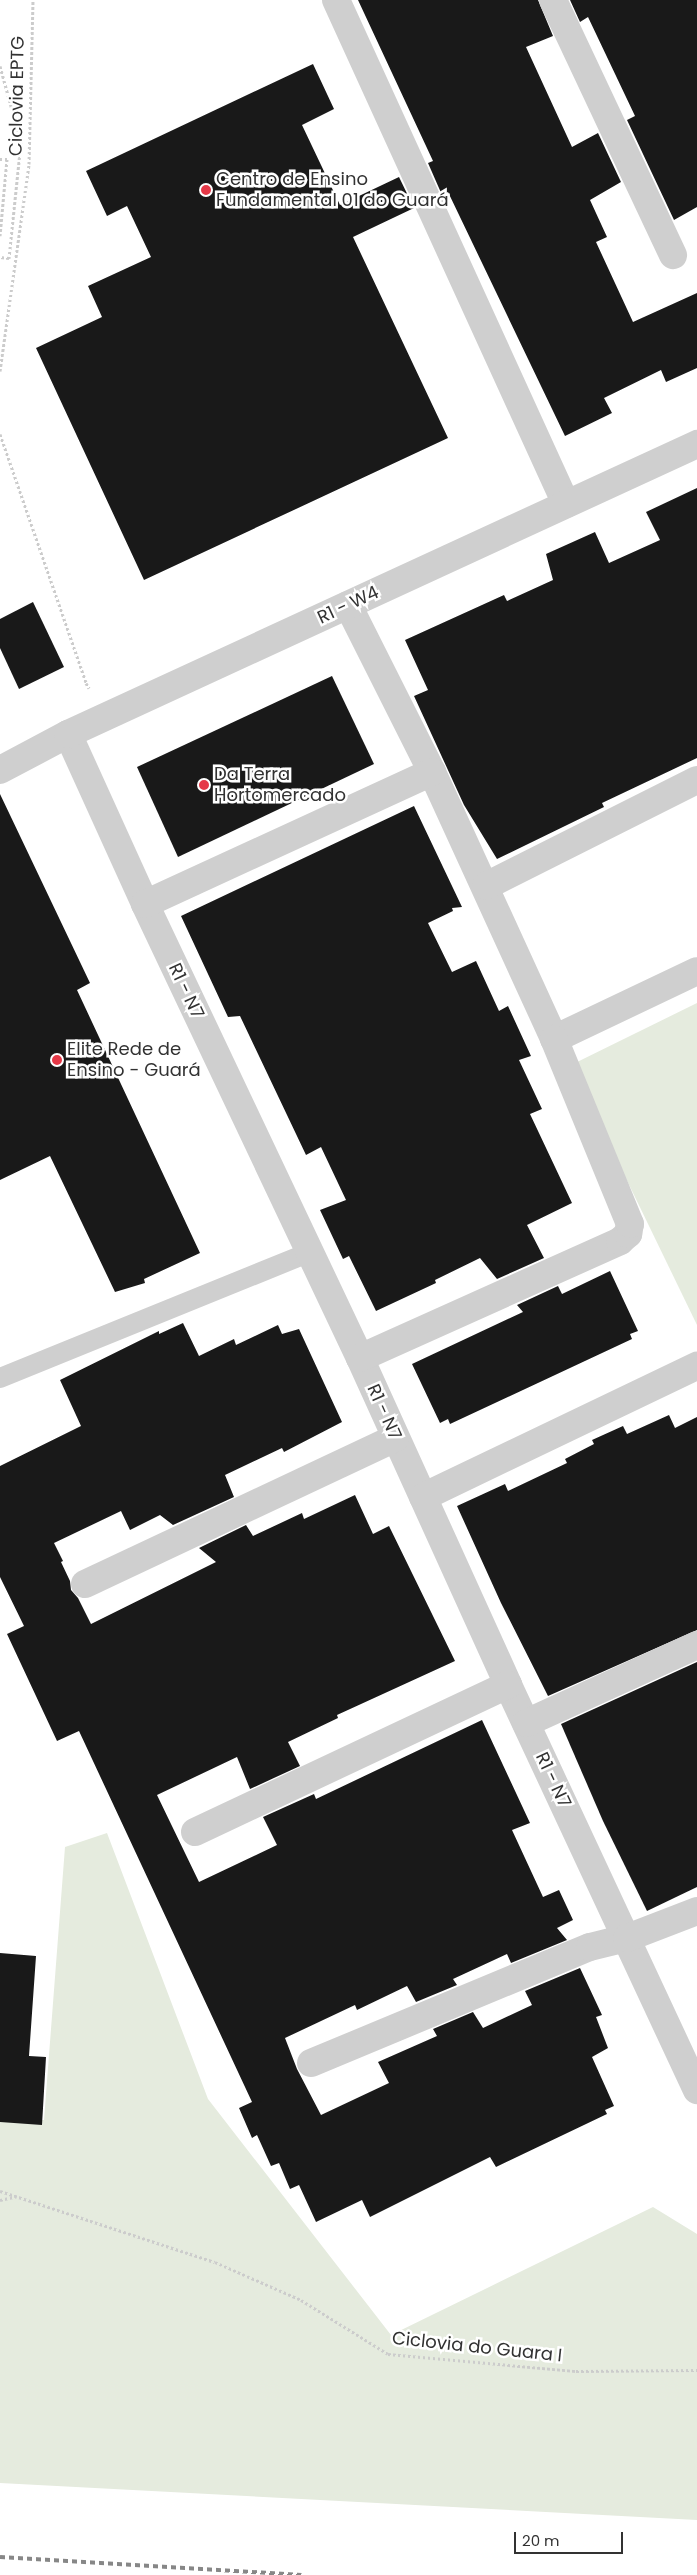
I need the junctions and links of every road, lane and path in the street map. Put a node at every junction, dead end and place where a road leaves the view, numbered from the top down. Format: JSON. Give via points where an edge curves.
{"nodes":[{"id":1,"x":33,"y":0,"type":"edge"},
{"id":2,"x":336,"y":0,"type":"edge"},
{"id":3,"x":552,"y":0,"type":"edge"},
{"id":4,"x":0,"y":66,"type":"edge"},
{"id":5,"x":0,"y":159,"type":"edge"},
{"id":6,"x":0,"y":236,"type":"edge"},
{"id":7,"x":673,"y":255,"type":"dead end"},
{"id":8,"x":0,"y":256,"type":"edge"},
{"id":9,"x":0,"y":371,"type":"edge"},
{"id":10,"x":0,"y":434,"type":"edge"},
{"id":11,"x":697,"y":444,"type":"edge"},
{"id":12,"x":566,"y":504,"type":"junction"},
{"id":13,"x":348,"y":606,"type":"junction"},
{"id":14,"x":109,"y":715,"type":"junction"},
{"id":15,"x":68,"y":734,"type":"junction"},
{"id":16,"x":0,"y":770,"type":"edge"},
{"id":17,"x":432,"y":772,"type":"junction"},
{"id":18,"x":697,"y":780,"type":"edge"},
{"id":19,"x":486,"y":886,"type":"junction"},
{"id":20,"x":145,"y":904,"type":"junction"},
{"id":21,"x":697,"y":971,"type":"edge"},
{"id":22,"x":554,"y":1039,"type":"junction"},
{"id":23,"x":310,"y":1252,"type":"junction"},
{"id":24,"x":360,"y":1358,"type":"junction"},
{"id":25,"x":697,"y":1366,"type":"edge"},
{"id":26,"x":0,"y":1378,"type":"edge"},
{"id":27,"x":395,"y":1438,"type":"junction"},
{"id":28,"x":423,"y":1496,"type":"junction"},
{"id":29,"x":84,"y":1584,"type":"dead end"},
{"id":30,"x":697,"y":1645,"type":"edge"},
{"id":31,"x":508,"y":1685,"type":"junction"},
{"id":32,"x":526,"y":1723,"type":"junction"},
{"id":33,"x":196,"y":1832,"type":"dead end"},
{"id":34,"x":697,"y":1911,"type":"edge"},
{"id":35,"x":627,"y":1938,"type":"junction"},
{"id":36,"x":311,"y":2063,"type":"dead end"},
{"id":37,"x":697,"y":2090,"type":"edge"},
{"id":38,"x":0,"y":2191,"type":"edge"},
{"id":39,"x":18,"y":2196,"type":"junction"},
{"id":40,"x":0,"y":2200,"type":"edge"},
{"id":41,"x":697,"y":2370,"type":"edge"}],
"edges":[{"from":1,"to":9,"type":"path","name":"Ciclovia EPTG","via":[[29,164]]},
{"from":2,"to":12,"type":"street"},
{"from":3,"to":7,"type":"street"},
{"from":4,"to":8,"type":"path","via":[[20,142],[9,258]]},
{"from":5,"to":6,"type":"path","via":[[7,159]]},
{"from":10,"to":14,"type":"path","via":[[86,683]]},
{"from":11,"to":12,"type":"street","name":"R1 - W4"},
{"from":12,"to":13,"type":"street","name":"R1 - W4"},
{"from":13,"to":14,"type":"street","name":"R1 - W4"},
{"from":13,"to":17,"type":"street"},
{"from":14,"to":15,"type":"street","name":"R1 - W4"},
{"from":15,"to":16,"type":"street","name":"R1 - W4"},
{"from":15,"to":20,"type":"street","name":"R1 - N7"},
{"from":17,"to":19,"type":"street"},
{"from":17,"to":20,"type":"street"},
{"from":18,"to":19,"type":"street"},
{"from":19,"to":22,"type":"street"},
{"from":20,"to":23,"type":"street","name":"R1 - N7"},
{"from":21,"to":22,"type":"street"},
{"from":22,"to":24,"type":"street","via":[[630,1224],[628,1234],[620,1241]]},
{"from":23,"to":24,"type":"street","name":"R1 - N7"},
{"from":23,"to":26,"type":"lane"},
{"from":24,"to":27,"type":"street","name":"R1 - N7"},
{"from":25,"to":28,"type":"street"},
{"from":27,"to":28,"type":"street","name":"R1 - N7"},
{"from":27,"to":29,"type":"street"},
{"from":28,"to":31,"type":"street","name":"R1 - N7"},
{"from":30,"to":32,"type":"street"},
{"from":31,"to":32,"type":"street","name":"R1 - N7"},
{"from":31,"to":33,"type":"street"},
{"from":32,"to":35,"type":"street","name":"R1 - N7"},
{"from":34,"to":35,"type":"street"},
{"from":35,"to":36,"type":"street","via":[[590,1947]]},
{"from":35,"to":37,"type":"street","name":"R1 - N7"},
{"from":38,"to":39,"type":"path","name":"Ciclovia do Guara I"},
{"from":39,"to":40,"type":"path"},
{"from":39,"to":41,"type":"path","name":"Ciclovia do Guara I","via":[[215,2262],[301,2300],[388,2354],[576,2371]]}]}
